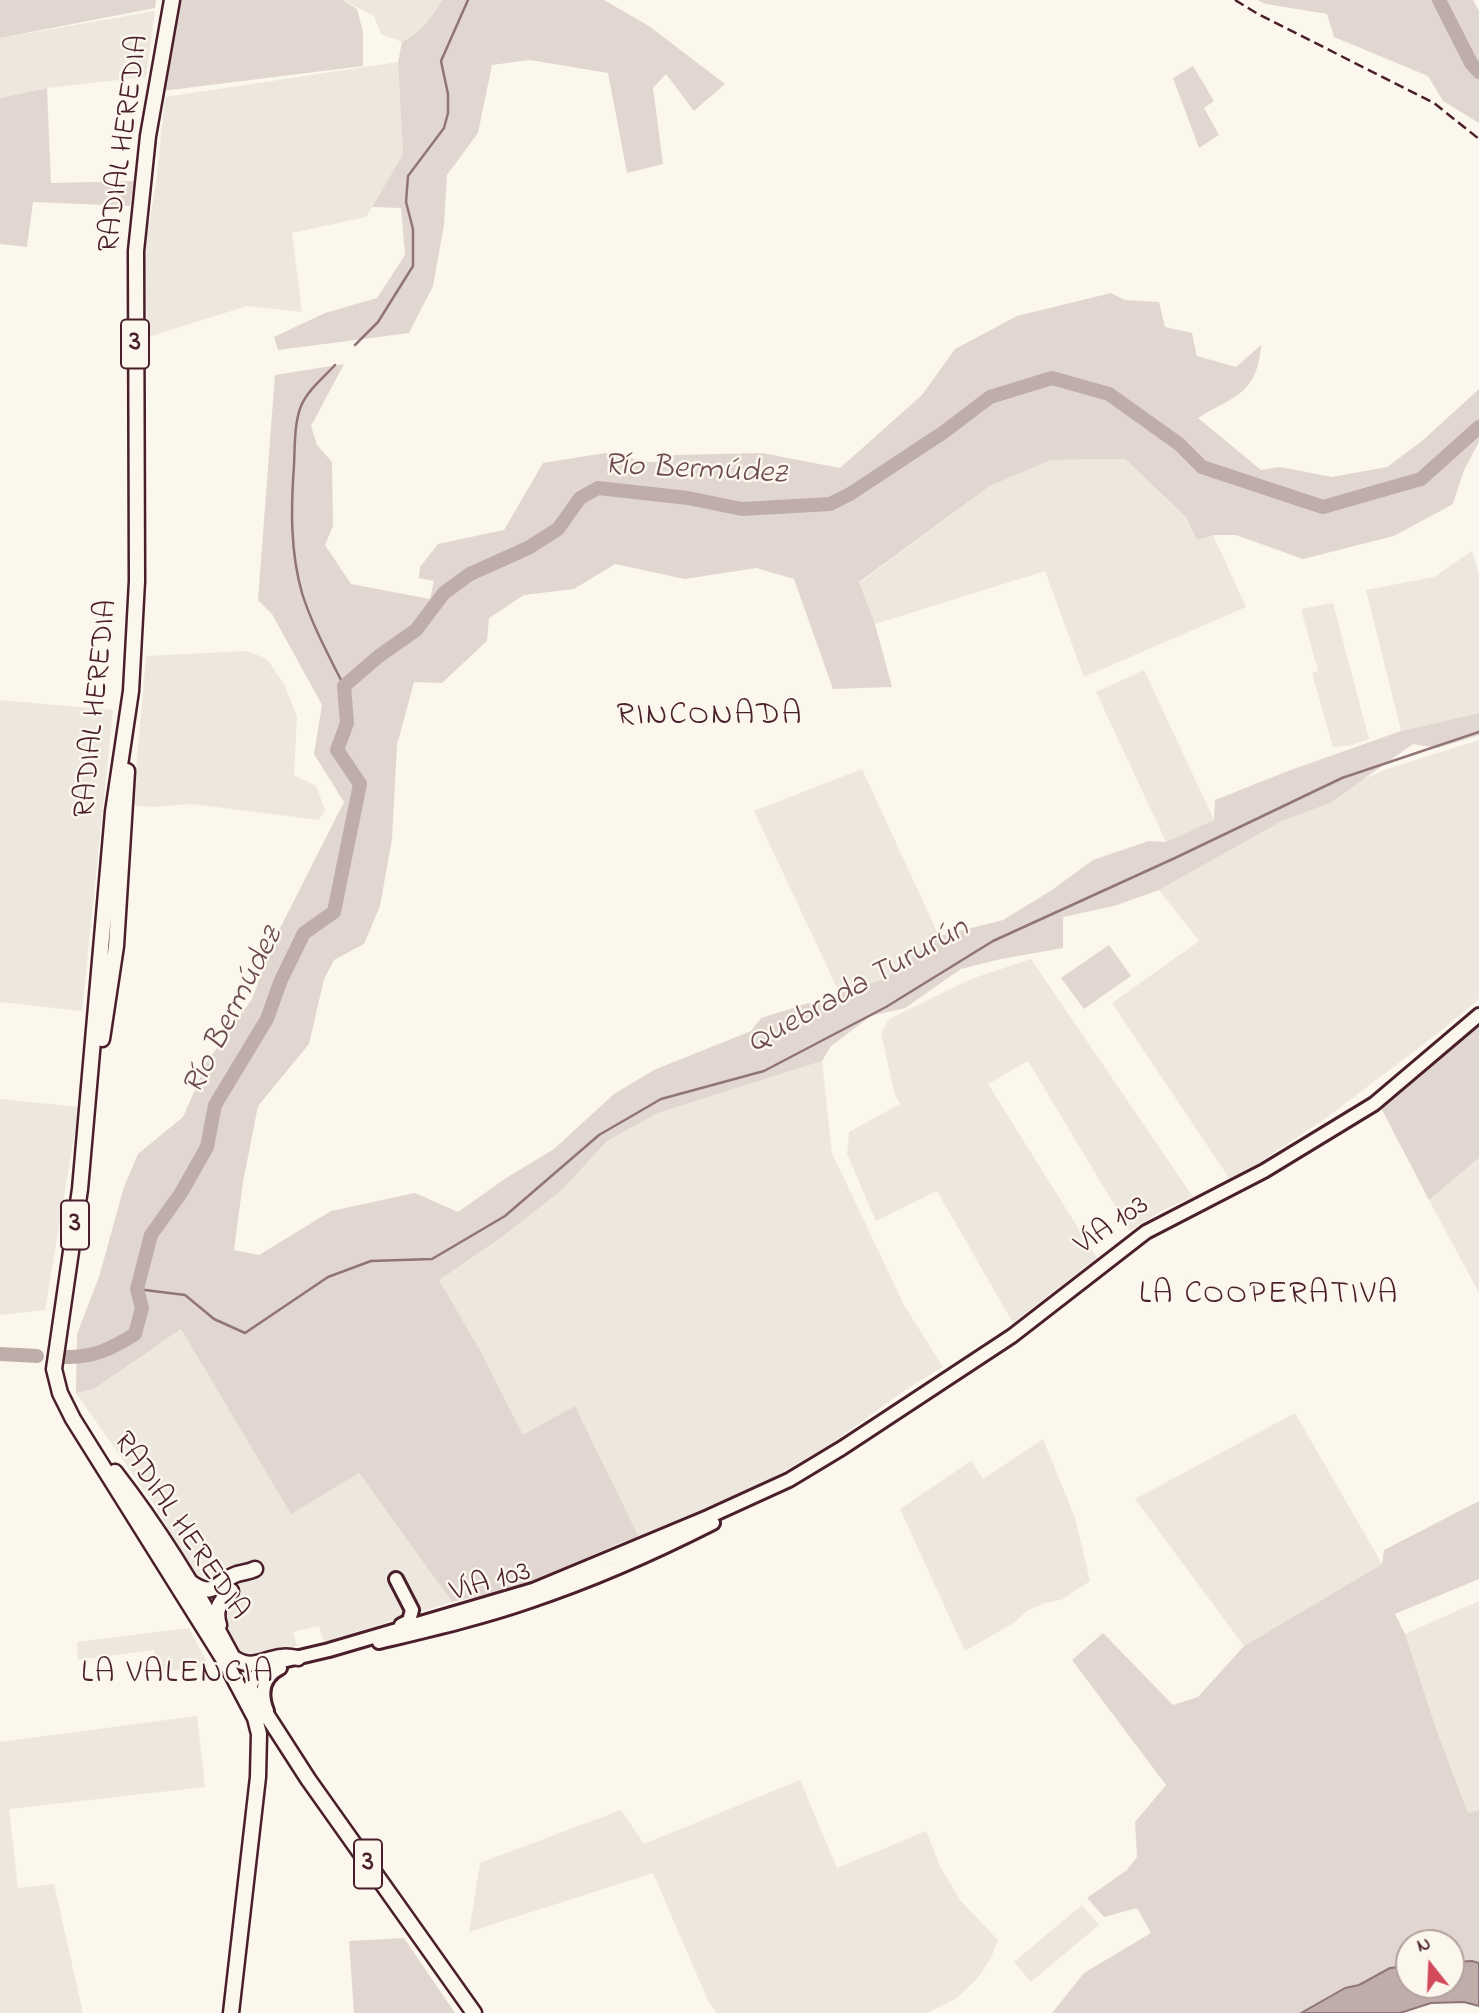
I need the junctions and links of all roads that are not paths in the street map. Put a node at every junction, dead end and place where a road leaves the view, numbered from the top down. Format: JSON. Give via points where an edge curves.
{"nodes":[{"id":1,"x":172,"y":0,"type":"edge"},
{"id":2,"x":131,"y":691,"type":"junction"},
{"id":3,"x":113,"y":812,"type":"junction"},
{"id":4,"x":116,"y":946,"type":"junction"},
{"id":5,"x":1479,"y":1015,"type":"edge"},
{"id":6,"x":89,"y":1079,"type":"junction"},
{"id":7,"x":89,"y":1099,"type":"junction"},
{"id":8,"x":73,"y":1419,"type":"junction"},
{"id":9,"x":102,"y":1468,"type":"junction"},
{"id":10,"x":778,"y":1486,"type":"junction"},
{"id":11,"x":714,"y":1522,"type":"junction"},
{"id":12,"x":598,"y":1564,"type":"junction"},
{"id":13,"x":255,"y":1569,"type":"dead end"},
{"id":14,"x":186,"y":1578,"type":"junction"},
{"id":15,"x":396,"y":1579,"type":"dead end"},
{"id":16,"x":231,"y":1591,"type":"dead end"},
{"id":17,"x":205,"y":1606,"type":"junction"},
{"id":18,"x":431,"y":1621,"type":"junction"},
{"id":19,"x":449,"y":1623,"type":"junction"},
{"id":20,"x":413,"y":1634,"type":"junction"},
{"id":21,"x":344,"y":1644,"type":"junction"},
{"id":22,"x":228,"y":1649,"type":"junction"},
{"id":23,"x":298,"y":1658,"type":"junction"},
{"id":24,"x":249,"y":1688,"type":"junction"},
{"id":25,"x":251,"y":1709,"type":"junction"},
{"id":26,"x":280,"y":1737,"type":"junction"},
{"id":27,"x":259,"y":1743,"type":"junction"},
{"id":28,"x":308,"y":1779,"type":"junction"},
{"id":29,"x":231,"y":2013,"type":"edge"},
{"id":30,"x":474,"y":2013,"type":"edge"}],
"edges":[{"from":1,"to":2,"type":"main road","name":"RADIAL HEREDIA","number":"3","via":[[136,251],[137,601]]},
{"from":2,"to":3,"type":"main road","name":"RADIAL HEREDIA","number":"3"},
{"from":2,"to":4,"type":"main road"},
{"from":3,"to":4,"type":"main road","via":[[116,876],[110,935]]},
{"from":3,"to":6,"type":"main road","name":"RADIAL HEREDIA","number":"3"},
{"from":4,"to":6,"type":"main road","via":[[107,959]]},
{"from":4,"to":7,"type":"main road"},
{"from":5,"to":10,"type":"main road","name":"VÍA 103","via":[[1374,1104],[1264,1171],[1146,1232],[1012,1336]]},
{"from":6,"to":7,"type":"main road","name":"RADIAL HEREDIA","number":"3"},
{"from":7,"to":8,"type":"main road","name":"RADIAL HEREDIA","number":"3","via":[[55,1351],[56,1381]]},
{"from":8,"to":9,"type":"main road","name":"RADIAL HEREDIA","number":"3"},
{"from":8,"to":14,"type":"main road","name":"RADIAL HEREDIA","number":"3","via":[[131,1493]]},
{"from":9,"to":17,"type":"main road","via":[[142,1518],[195,1602]]},
{"from":9,"to":25,"type":"main road","name":"RADIAL HEREDIA","number":"3"},
{"from":10,"to":11,"type":"main road","name":"VÍA 103"},
{"from":10,"to":12,"type":"main road","name":"VÍA 103"},
{"from":11,"to":12,"type":"main road","via":[[607,1567]]},
{"from":11,"to":19,"type":"main road","name":"VÍA 103","via":[[562,1590]]},
{"from":12,"to":18,"type":"main road","name":"VÍA 103","via":[[533,1590]]},
{"from":12,"to":19,"type":"main road","via":[[592,1573],[538,1595]]},
{"from":13,"to":14,"type":"main road","via":[[211,1589],[200,1588]]},
{"from":14,"to":17,"type":"main road","name":"RADIAL HEREDIA","number":"3"},
{"from":15,"to":21,"type":"main road","via":[[412,1610],[409,1621]]},
{"from":16,"to":22,"type":"main road","via":[[217,1609]]},
{"from":17,"to":22,"type":"main road","name":"RADIAL HEREDIA","number":"3"},
{"from":18,"to":19,"type":"main road"},
{"from":18,"to":20,"type":"main road"},
{"from":18,"to":21,"type":"main road","name":"VÍA 103"},
{"from":19,"to":20,"type":"main road","name":"VÍA 103"},
{"from":20,"to":26,"type":"main road","name":"VÍA 103","via":[[286,1665],[271,1673],[263,1696]]},
{"from":21,"to":23,"type":"main road","name":"VÍA 103"},
{"from":22,"to":23,"type":"main road","via":[[239,1662],[251,1664]]},
{"from":22,"to":24,"type":"main road","name":"RADIAL HEREDIA","number":"3"},
{"from":23,"to":24,"type":"main road","name":"VÍA 103","via":[[267,1667]]},
{"from":24,"to":25,"type":"main road"},
{"from":24,"to":26,"type":"main road","name":"RADIAL HEREDIA","number":"3"},
{"from":25,"to":27,"type":"main road","name":"RADIAL HEREDIA","number":"3"},
{"from":26,"to":28,"type":"main road","name":"RADIAL HEREDIA","number":"3"},
{"from":27,"to":28,"type":"main road","via":[[280,1746]]},
{"from":27,"to":29,"type":"main road","name":"RADIAL HEREDIA","number":"3"},
{"from":28,"to":30,"type":"main road","name":"RADIAL HEREDIA","number":"3"}]}
